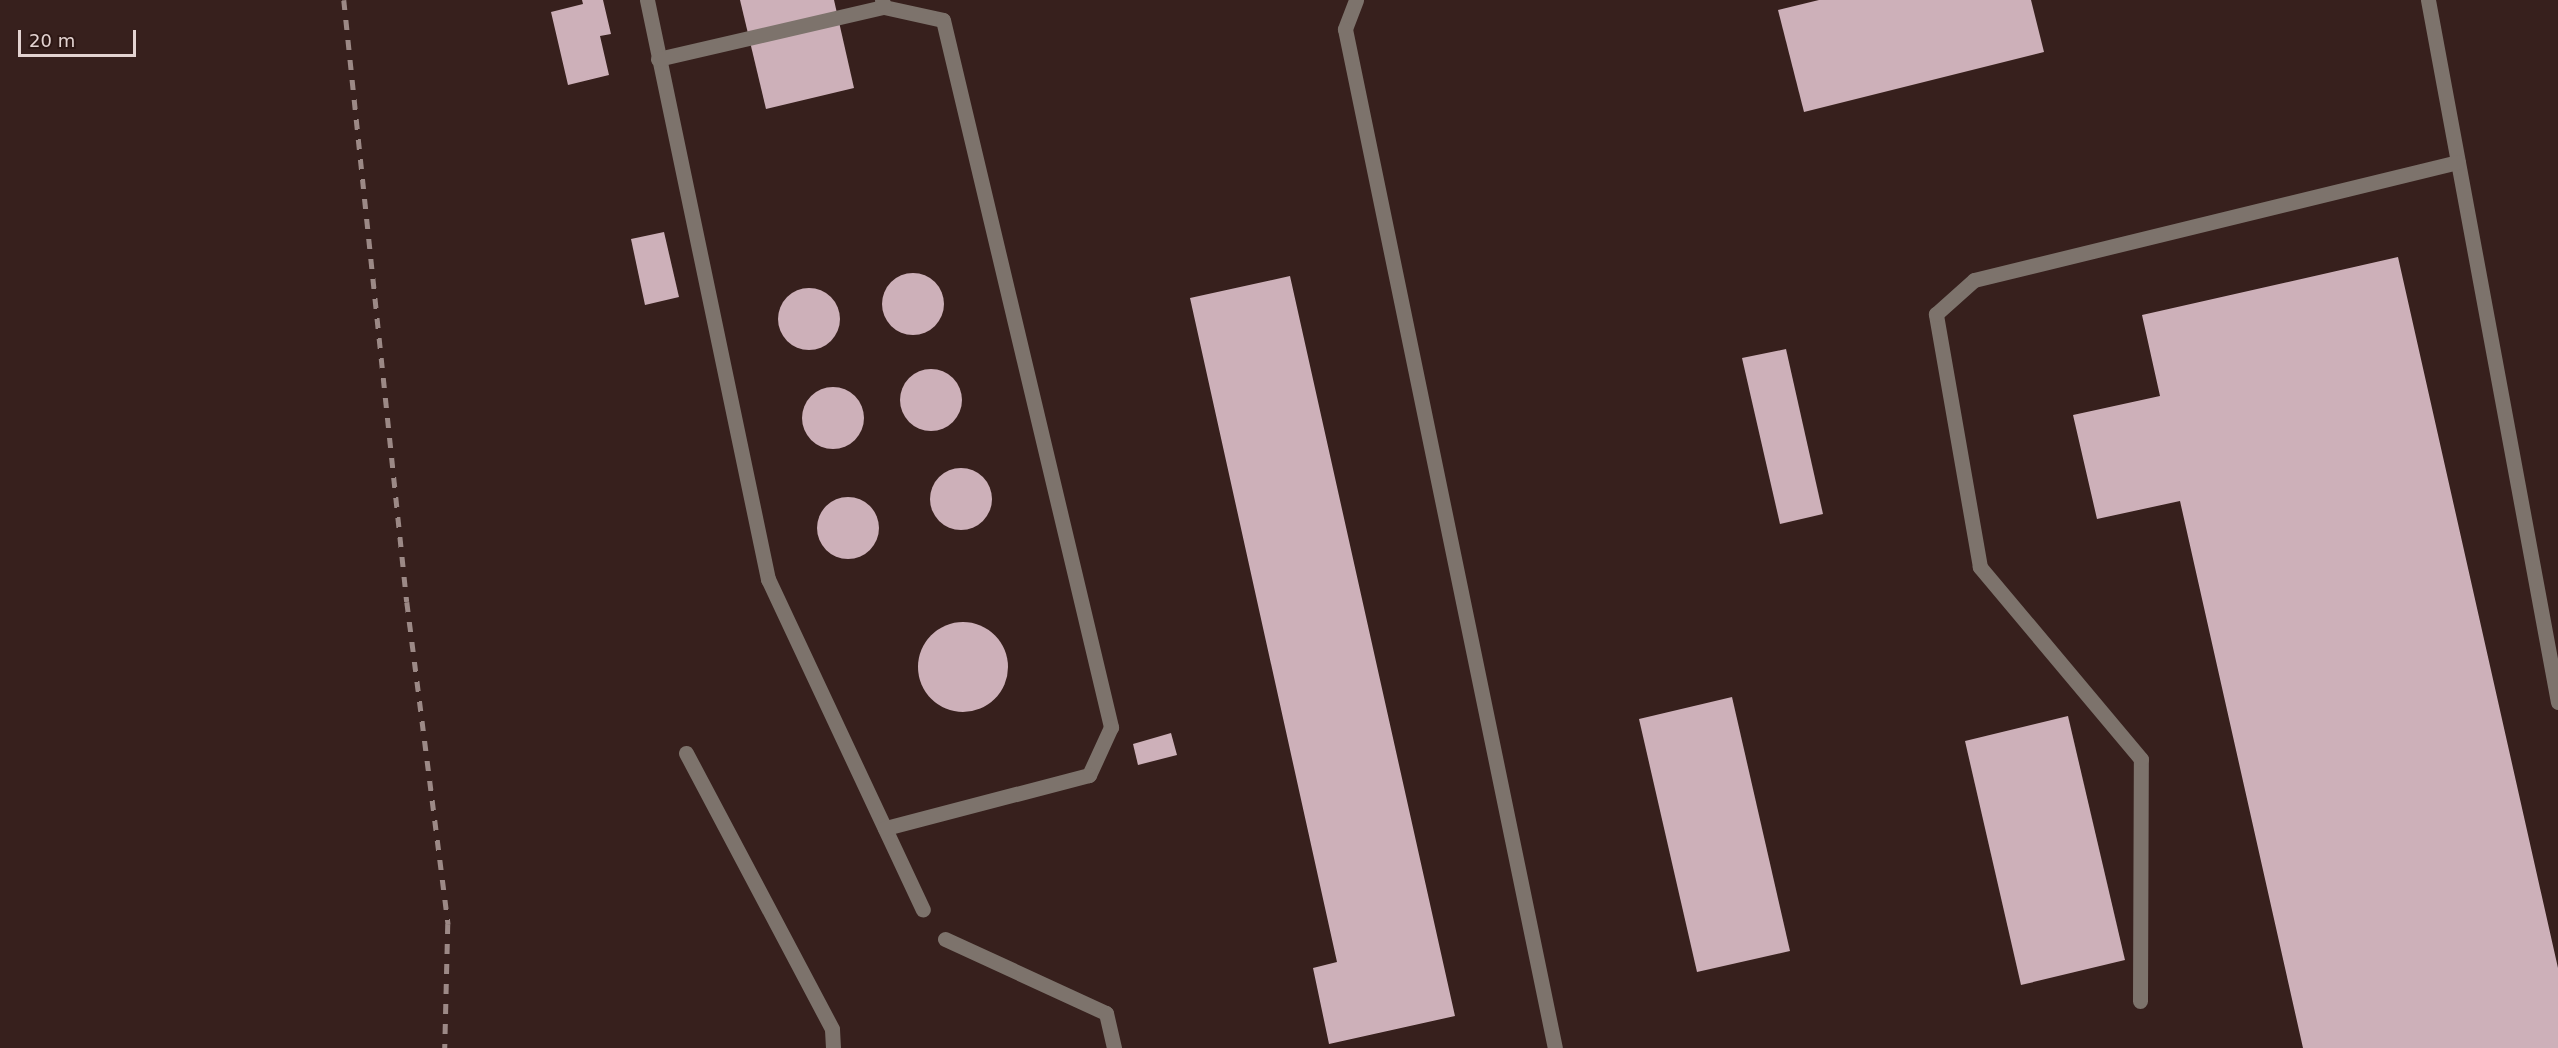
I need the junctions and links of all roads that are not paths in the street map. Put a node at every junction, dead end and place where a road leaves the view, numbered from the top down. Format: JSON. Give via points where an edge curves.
{"nodes":[{"id":1,"x":647,"y":0,"type":"edge"},
{"id":2,"x":1356,"y":0,"type":"edge"},
{"id":3,"x":2428,"y":0,"type":"edge"},
{"id":4,"x":883,"y":4,"type":"edge"},
{"id":5,"x":658,"y":59,"type":"junction"},
{"id":6,"x":2458,"y":162,"type":"junction"},
{"id":7,"x":2558,"y":702,"type":"edge"},
{"id":8,"x":686,"y":753,"type":"dead end"},
{"id":9,"x":885,"y":828,"type":"junction"},
{"id":10,"x":923,"y":910,"type":"dead end"},
{"id":11,"x":945,"y":939,"type":"dead end"},
{"id":12,"x":2140,"y":1000,"type":"dead end"},
{"id":13,"x":833,"y":1048,"type":"edge"},
{"id":14,"x":1114,"y":1048,"type":"edge"},
{"id":15,"x":1555,"y":1048,"type":"edge"}],
"edges":[{"from":1,"to":5,"type":"lane"},
{"from":2,"to":15,"type":"lane","via":[[1345,29]]},
{"from":3,"to":6,"type":"lane"},
{"from":4,"to":5,"type":"lane"},
{"from":4,"to":9,"type":"lane","via":[[943,20],[1111,727],[1089,775]]},
{"from":5,"to":9,"type":"lane","via":[[768,579]]},
{"from":6,"to":7,"type":"lane"},
{"from":6,"to":12,"type":"lane","via":[[1974,280],[1936,315],[1980,567],[2141,759]]},
{"from":8,"to":13,"type":"lane","via":[[832,1029]]},
{"from":9,"to":10,"type":"lane"},
{"from":11,"to":14,"type":"lane","via":[[1106,1013]]}]}
